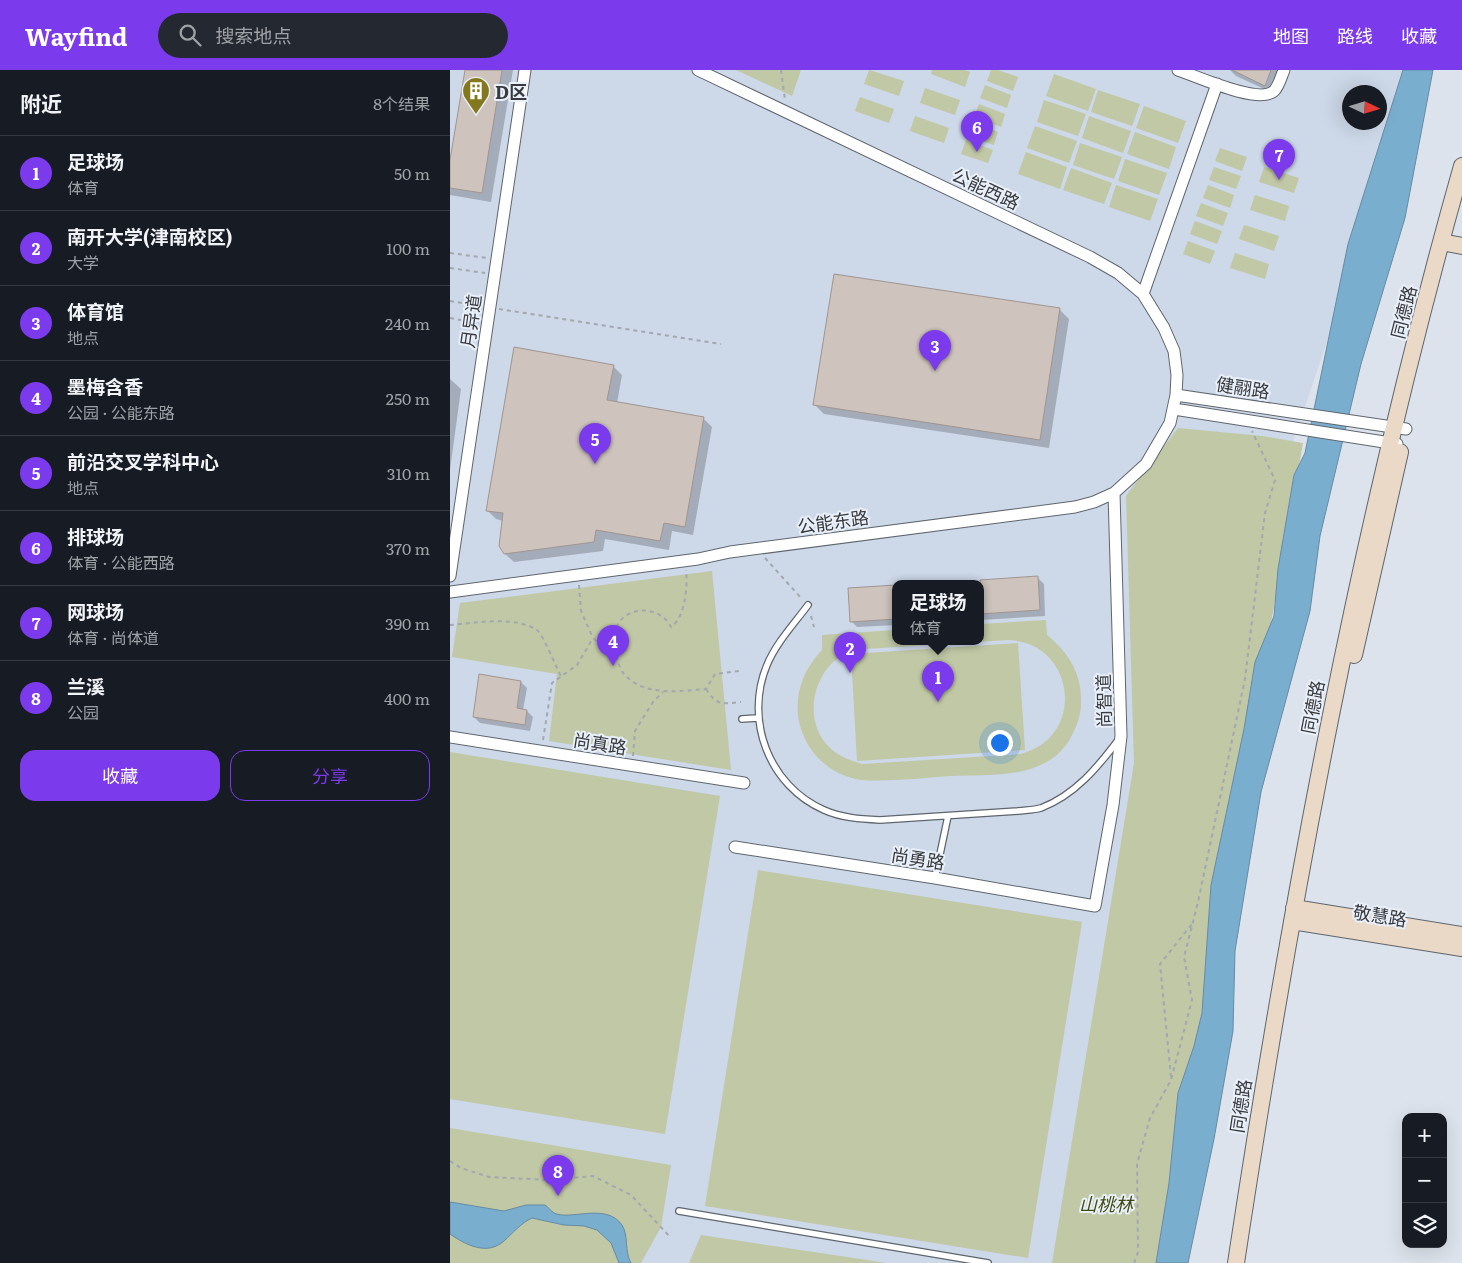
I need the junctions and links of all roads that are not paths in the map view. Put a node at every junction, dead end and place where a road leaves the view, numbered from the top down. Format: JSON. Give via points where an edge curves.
{"nodes":[{"id":1,"x":525,"y":70,"type":"edge"},
{"id":2,"x":698,"y":70,"type":"edge"},
{"id":3,"x":1178,"y":70,"type":"edge"},
{"id":4,"x":1284,"y":70,"type":"edge"},
{"id":5,"x":1217,"y":84,"type":"junction"},
{"id":6,"x":1462,"y":166,"type":"edge"},
{"id":7,"x":1462,"y":206,"type":"edge"},
{"id":8,"x":1455,"y":223,"type":"edge"},
{"id":9,"x":1452,"y":244,"type":"edge"},
{"id":10,"x":1144,"y":294,"type":"junction"},
{"id":11,"x":1176,"y":395,"type":"junction"},
{"id":12,"x":1174,"y":409,"type":"junction"},
{"id":13,"x":1398,"y":436,"type":"junction"},
{"id":14,"x":1114,"y":493,"type":"junction"},
{"id":15,"x":450,"y":576,"type":"edge"},
{"id":16,"x":450,"y":592,"type":"edge"},
{"id":17,"x":808,"y":605,"type":"road end"},
{"id":18,"x":757,"y":718,"type":"junction"},
{"id":19,"x":742,"y":719,"type":"dead end"},
{"id":20,"x":1122,"y":736,"type":"junction"},
{"id":21,"x":450,"y":737,"type":"edge"},
{"id":22,"x":744,"y":783,"type":"dead end"},
{"id":23,"x":948,"y":816,"type":"junction"},
{"id":24,"x":736,"y":846,"type":"dead end"},
{"id":25,"x":935,"y":878,"type":"junction"},
{"id":26,"x":1095,"y":906,"type":"joint"},
{"id":27,"x":1298,"y":916,"type":"junction"},
{"id":28,"x":1462,"y":935,"type":"edge"},
{"id":29,"x":1462,"y":948,"type":"edge"},
{"id":30,"x":679,"y":1211,"type":"dead end"},
{"id":31,"x":988,"y":1263,"type":"edge"},
{"id":32,"x":1236,"y":1263,"type":"edge"},
{"id":33,"x":1246,"y":1263,"type":"edge"}],
"edges":[{"from":1,"to":15,"type":"street","name":"月异道"},
{"from":2,"to":10,"type":"street","name":"公能西路","via":[[1090,257],[1118,273]]},
{"from":3,"to":5,"type":"street"},
{"from":4,"to":5,"type":"street","via":[[1274,91],[1266,95]]},
{"from":5,"to":10,"type":"street"},
{"from":6,"to":8,"type":"main road","name":"同德路"},
{"from":7,"to":8,"type":"main road","name":"同德路"},
{"from":8,"to":9,"type":"main road","name":"同德路"},
{"from":9,"to":13,"type":"main road","name":"同德路"},
{"from":10,"to":11,"type":"street","name":"公能西路","via":[[1174,351]]},
{"from":11,"to":12,"type":"street","name":"公能西路"},
{"from":11,"to":13,"type":"street","name":"健翮路","via":[[1356,422]]},
{"from":12,"to":13,"type":"street","name":"健翮路","via":[[1352,437]]},
{"from":12,"to":14,"type":"street","name":"公能东路","via":[[1170,423],[1146,464]]},
{"from":13,"to":27,"type":"main road","name":"同德路"},
{"from":14,"to":16,"type":"street","name":"公能东路","via":[[1075,507]]},
{"from":14,"to":20,"type":"street","name":"尚智道"},
{"from":17,"to":18,"type":"lane","via":[[776,646],[767,664],[761,682]]},
{"from":18,"to":19,"type":"lane"},
{"from":18,"to":23,"type":"lane","via":[[779,774],[792,790],[823,810],[858,819]]},
{"from":20,"to":23,"type":"lane","via":[[1093,772],[1060,799],[1040,808]]},
{"from":20,"to":26,"type":"street","name":"尚智道"},
{"from":21,"to":22,"type":"street","name":"尚真路"},
{"from":23,"to":25,"type":"lane"},
{"from":24,"to":25,"type":"street","name":"尚勇路"},
{"from":25,"to":26,"type":"street","name":"尚勇路"},
{"from":27,"to":28,"type":"main road","name":"敬慧路"},
{"from":27,"to":29,"type":"main road","name":"敬慧路"},
{"from":27,"to":32,"type":"main road","name":"同德路","via":[[1261,1098]]},
{"from":27,"to":33,"type":"main road","name":"同德路"},
{"from":30,"to":31,"type":"lane"}]}
